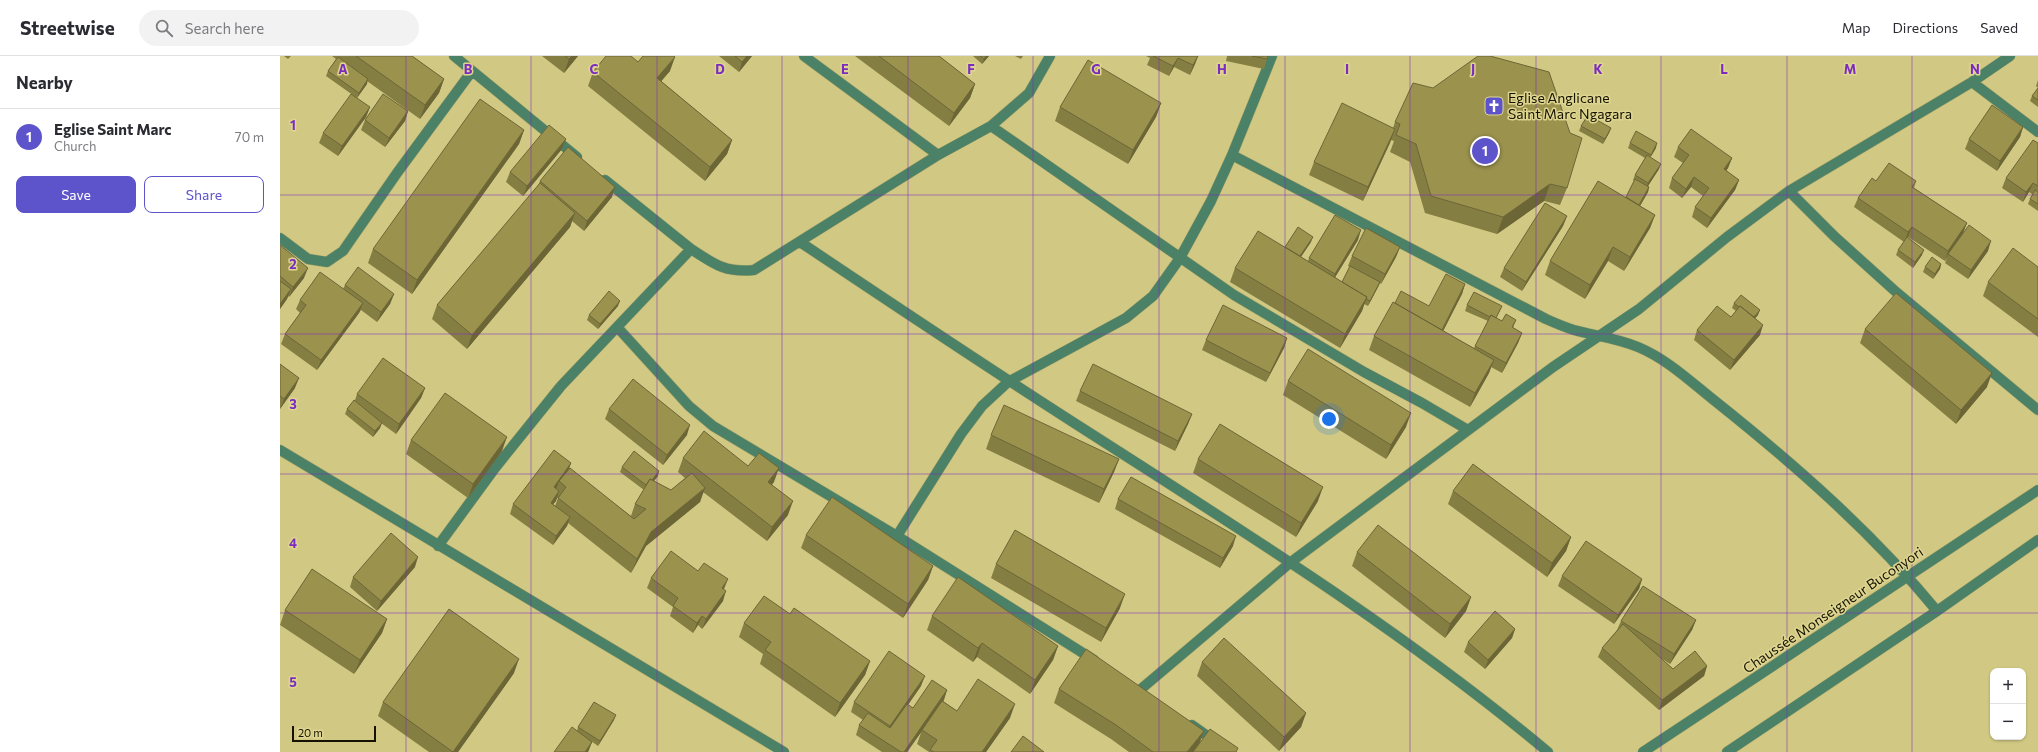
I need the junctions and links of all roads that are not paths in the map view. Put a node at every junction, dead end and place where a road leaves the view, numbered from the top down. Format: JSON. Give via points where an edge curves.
{"nodes":[{"id":1,"x":454,"y":56,"type":"edge"},
{"id":2,"x":804,"y":56,"type":"edge"},
{"id":3,"x":1050,"y":56,"type":"edge"},
{"id":4,"x":1272,"y":56,"type":"edge"},
{"id":5,"x":2010,"y":56,"type":"edge"},
{"id":6,"x":472,"y":71,"type":"junction"},
{"id":7,"x":1972,"y":82,"type":"junction"},
{"id":8,"x":990,"y":126,"type":"junction"},
{"id":9,"x":2038,"y":132,"type":"edge"},
{"id":10,"x":938,"y":155,"type":"junction"},
{"id":11,"x":1232,"y":155,"type":"junction"},
{"id":12,"x":1789,"y":191,"type":"junction"},
{"id":13,"x":280,"y":238,"type":"edge"},
{"id":14,"x":800,"y":242,"type":"junction"},
{"id":15,"x":691,"y":249,"type":"junction"},
{"id":16,"x":1180,"y":258,"type":"junction"},
{"id":17,"x":618,"y":328,"type":"junction"},
{"id":18,"x":1601,"y":335,"type":"junction"},
{"id":19,"x":1008,"y":382,"type":"junction"},
{"id":20,"x":2038,"y":410,"type":"edge"},
{"id":21,"x":1468,"y":430,"type":"junction"},
{"id":22,"x":280,"y":450,"type":"edge"},
{"id":23,"x":2038,"y":490,"type":"edge"},
{"id":24,"x":897,"y":536,"type":"junction"},
{"id":25,"x":2038,"y":540,"type":"edge"},
{"id":26,"x":438,"y":546,"type":"junction"},
{"id":27,"x":1291,"y":562,"type":"junction"},
{"id":28,"x":1908,"y":576,"type":"junction"},
{"id":29,"x":1937,"y":610,"type":"junction"},
{"id":30,"x":1101,"y":664,"type":"edge"},
{"id":31,"x":1141,"y":690,"type":"edge"},
{"id":32,"x":1185,"y":721,"type":"edge"},
{"id":33,"x":784,"y":752,"type":"edge"},
{"id":34,"x":1230,"y":752,"type":"edge"},
{"id":35,"x":1548,"y":752,"type":"edge"},
{"id":36,"x":1643,"y":752,"type":"edge"},
{"id":37,"x":1727,"y":752,"type":"edge"}],
"edges":[{"from":1,"to":6,"type":"street"},
{"from":2,"to":10,"type":"street"},
{"from":3,"to":8,"type":"street","via":[[1029,93]]},
{"from":4,"to":11,"type":"street"},
{"from":5,"to":7,"type":"street"},
{"from":6,"to":13,"type":"street","via":[[343,252],[327,262],[308,259]]},
{"from":6,"to":15,"type":"street"},
{"from":7,"to":9,"type":"street"},
{"from":7,"to":12,"type":"street"},
{"from":8,"to":10,"type":"street"},
{"from":8,"to":16,"type":"street"},
{"from":10,"to":14,"type":"street"},
{"from":11,"to":16,"type":"street"},
{"from":11,"to":18,"type":"street","via":[[1546,319],[1574,330]]},
{"from":12,"to":18,"type":"street","via":[[1727,237],[1639,310]]},
{"from":12,"to":20,"type":"street","via":[[1895,291]]},
{"from":14,"to":15,"type":"street","via":[[754,270],[737,272],[716,265]]},
{"from":14,"to":19,"type":"street"},
{"from":15,"to":17,"type":"street"},
{"from":16,"to":19,"type":"street","via":[[1153,296],[1126,318]]},
{"from":16,"to":21,"type":"street","via":[[1300,334]]},
{"from":17,"to":24,"type":"street","via":[[689,406],[713,426]]},
{"from":17,"to":26,"type":"street","via":[[561,386],[526,427]]},
{"from":18,"to":21,"type":"street"},
{"from":18,"to":28,"type":"street","via":[[1639,348],[1664,362],[1727,411],[1829,498]]},
{"from":19,"to":24,"type":"street","via":[[982,406],[961,434]]},
{"from":19,"to":27,"type":"street"},
{"from":21,"to":27,"type":"street"},
{"from":22,"to":26,"type":"street"},
{"from":23,"to":28,"type":"street","name":"Chaussée Monseigneur Buconyori"},
{"from":24,"to":30,"type":"street"},
{"from":25,"to":29,"type":"street"},
{"from":26,"to":33,"type":"street"},
{"from":27,"to":31,"type":"street"},
{"from":27,"to":35,"type":"street","via":[[1429,658]]},
{"from":28,"to":29,"type":"street"},
{"from":28,"to":36,"type":"street","name":"Chaussée Monseigneur Buconyori"},
{"from":29,"to":37,"type":"street"},
{"from":32,"to":34,"type":"street"}]}
